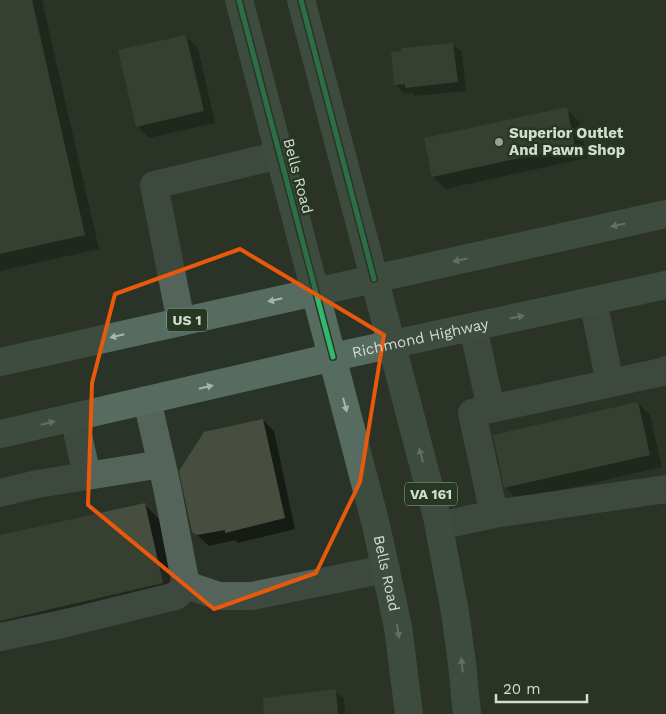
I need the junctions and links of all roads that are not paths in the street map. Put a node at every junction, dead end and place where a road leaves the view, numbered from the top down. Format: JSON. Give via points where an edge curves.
{"nodes":[{"id":1,"x":239,"y":0,"type":"edge"},
{"id":2,"x":301,"y":0,"type":"edge"},
{"id":3,"x":280,"y":155,"type":"junction"},
{"id":4,"x":666,"y":214,"type":"edge"},
{"id":5,"x":374,"y":279,"type":"junction"},
{"id":6,"x":666,"y":285,"type":"edge"},
{"id":7,"x":316,"y":291,"type":"junction"},
{"id":8,"x":594,"y":301,"type":"junction"},
{"id":9,"x":181,"y":322,"type":"junction"},
{"id":10,"x":473,"y":327,"type":"junction"},
{"id":11,"x":392,"y":345,"type":"junction"},
{"id":12,"x":333,"y":358,"type":"junction"},
{"id":13,"x":0,"y":362,"type":"edge"},
{"id":14,"x":665,"y":378,"type":"edge"},
{"id":15,"x":610,"y":383,"type":"junction"},
{"id":16,"x":147,"y":400,"type":"junction"},
{"id":17,"x":491,"y":409,"type":"junction"},
{"id":18,"x":74,"y":416,"type":"junction"},
{"id":19,"x":0,"y":434,"type":"edge"},
{"id":20,"x":162,"y":464,"type":"junction"},
{"id":21,"x":87,"y":476,"type":"junction"},
{"id":22,"x":666,"y":490,"type":"edge"},
{"id":23,"x":0,"y":494,"type":"edge"},
{"id":24,"x":494,"y":514,"type":"junction"},
{"id":25,"x":439,"y":526,"type":"junction"},
{"id":26,"x":386,"y":569,"type":"junction"},
{"id":27,"x":186,"y":585,"type":"junction"},
{"id":28,"x":0,"y":637,"type":"edge"},
{"id":29,"x":409,"y":714,"type":"edge"},
{"id":30,"x":467,"y":714,"type":"edge"}],
"edges":[{"from":1,"to":3,"type":"main road","name":"Bells Road"},
{"from":2,"to":5,"type":"main road","number":"VA 161"},
{"from":3,"to":7,"type":"main road","name":"Bells Road"},
{"from":3,"to":9,"type":"lane","via":[[154,185]]},
{"from":4,"to":5,"type":"main road","number":"US 1","one_way":true},
{"from":5,"to":7,"type":"main road","number":"US 1"},
{"from":5,"to":11,"type":"main road","number":"VA 161"},
{"from":6,"to":8,"type":"main road","name":"Richmond Highway"},
{"from":7,"to":9,"type":"main road","number":"US 1","one_way":true},
{"from":7,"to":12,"type":"main road","name":"Bells Road"},
{"from":10,"to":8,"type":"main road","name":"Richmond Highway","one_way":true},
{"from":8,"to":15,"type":"lane"},
{"from":9,"to":13,"type":"main road","number":"US 1","one_way":true},
{"from":10,"to":11,"type":"main road","name":"Richmond Highway"},
{"from":10,"to":17,"type":"lane"},
{"from":11,"to":12,"type":"main road","name":"Richmond Highway"},
{"from":25,"to":11,"type":"main road","number":"VA 161","one_way":true},
{"from":16,"to":12,"type":"main road","name":"Richmond Highway","one_way":true},
{"from":12,"to":26,"type":"main road","name":"Bells Road","one_way":true},
{"from":14,"to":15,"type":"lane"},
{"from":15,"to":17,"type":"lane"},
{"from":16,"to":18,"type":"main road","name":"Richmond Highway"},
{"from":16,"to":20,"type":"lane"},
{"from":17,"to":24,"type":"lane","via":[[472,413]]},
{"from":19,"to":18,"type":"main road","name":"Richmond Highway","one_way":true},
{"from":18,"to":21,"type":"lane"},
{"from":20,"to":21,"type":"lane"},
{"from":20,"to":27,"type":"lane"},
{"from":21,"to":23,"type":"lane"},
{"from":22,"to":24,"type":"lane"},
{"from":24,"to":25,"type":"lane"},
{"from":30,"to":25,"type":"main road","number":"VA 161","one_way":true,"via":[[455,612]]},
{"from":26,"to":27,"type":"lane","via":[[252,596],[219,596]]},
{"from":26,"to":29,"type":"main road","name":"Bells Road","one_way":true,"via":[[398,627]]},
{"from":27,"to":28,"type":"lane","via":[[176,596]]}]}
